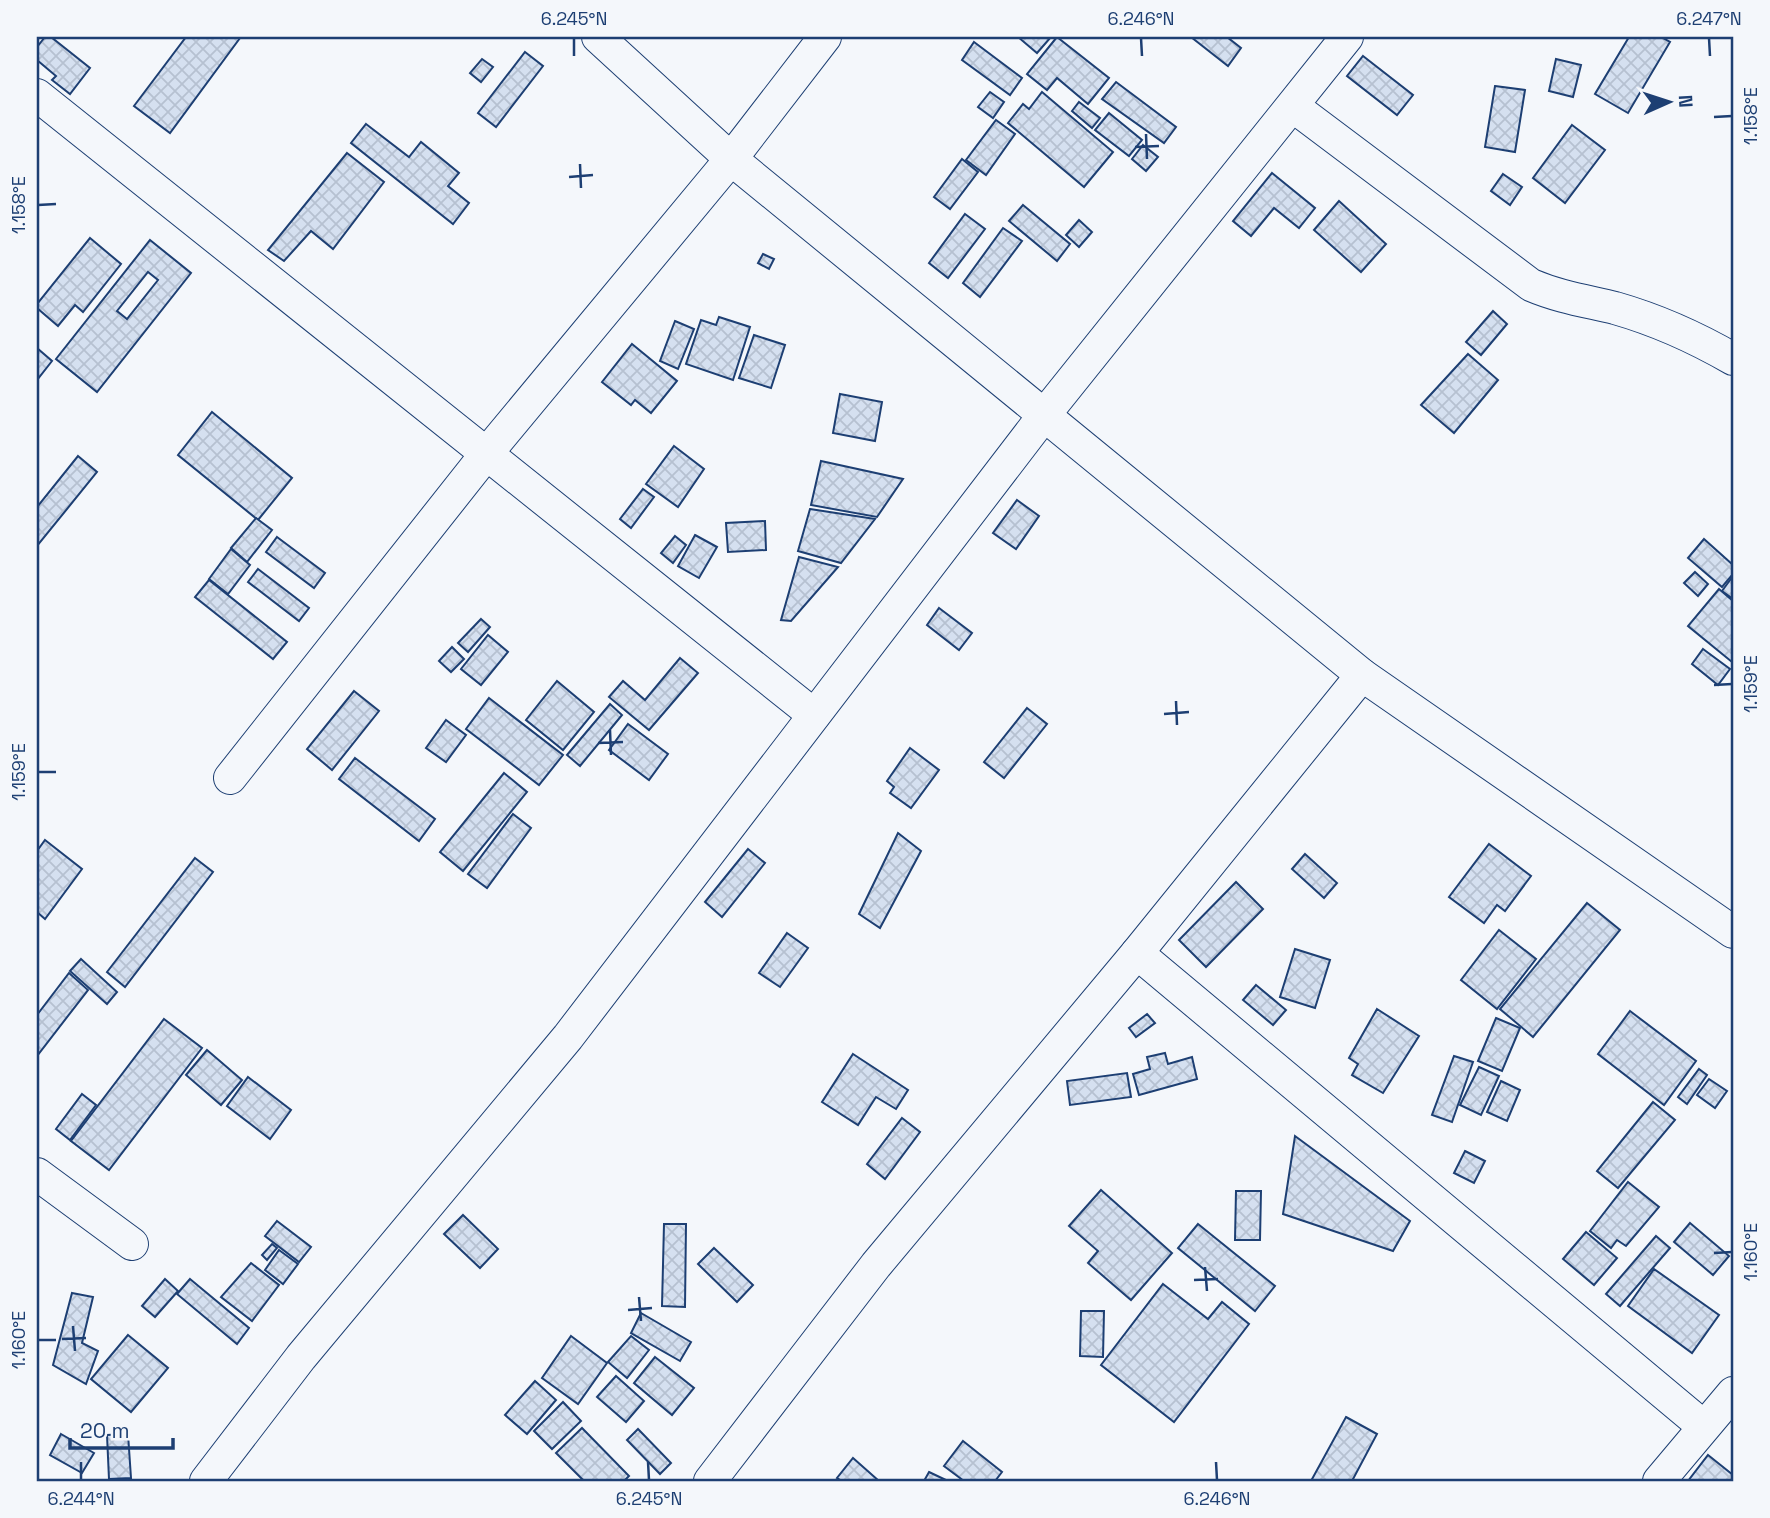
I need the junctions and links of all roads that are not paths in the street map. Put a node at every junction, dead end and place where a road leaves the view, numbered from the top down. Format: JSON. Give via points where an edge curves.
{"nodes":[{"id":1,"x":598,"y":37,"type":"edge"},
{"id":2,"x":825,"y":37,"type":"edge"},
{"id":3,"x":1347,"y":37,"type":"edge"},
{"id":4,"x":37,"y":95,"type":"edge"},
{"id":5,"x":1294,"y":107,"type":"junction"},
{"id":6,"x":731,"y":159,"type":"junction"},
{"id":7,"x":1733,"y":359,"type":"edge"},
{"id":8,"x":1045,"y":414,"type":"junction"},
{"id":9,"x":487,"y":453,"type":"junction"},
{"id":10,"x":1362,"y":675,"type":"junction"},
{"id":11,"x":814,"y":715,"type":"junction"},
{"id":12,"x":230,"y":778,"type":"dead end"},
{"id":13,"x":1733,"y":932,"type":"edge"},
{"id":14,"x":1137,"y":953,"type":"junction"},
{"id":15,"x":37,"y":1174,"type":"edge"},
{"id":16,"x":132,"y":1244,"type":"dead end"},
{"id":17,"x":1732,"y":1398,"type":"edge"},
{"id":18,"x":1703,"y":1426,"type":"junction"},
{"id":19,"x":206,"y":1481,"type":"edge"},
{"id":20,"x":710,"y":1481,"type":"edge"},
{"id":21,"x":1659,"y":1481,"type":"edge"}],
"edges":[{"from":1,"to":6,"type":"street"},
{"from":2,"to":6,"type":"street"},
{"from":3,"to":5,"type":"street"},
{"from":4,"to":9,"type":"street"},
{"from":5,"to":7,"type":"street","via":[[1531,285],[1688,333]]},
{"from":5,"to":8,"type":"street"},
{"from":6,"to":8,"type":"street"},
{"from":6,"to":9,"type":"street"},
{"from":8,"to":10,"type":"street"},
{"from":8,"to":11,"type":"street"},
{"from":9,"to":11,"type":"street"},
{"from":9,"to":12,"type":"street"},
{"from":10,"to":13,"type":"street"},
{"from":10,"to":14,"type":"street"},
{"from":11,"to":19,"type":"street","via":[[568,1037],[301,1357]]},
{"from":14,"to":18,"type":"street"},
{"from":14,"to":20,"type":"street","via":[[876,1265]]},
{"from":15,"to":16,"type":"street"},
{"from":17,"to":18,"type":"street"},
{"from":18,"to":21,"type":"street"}]}
